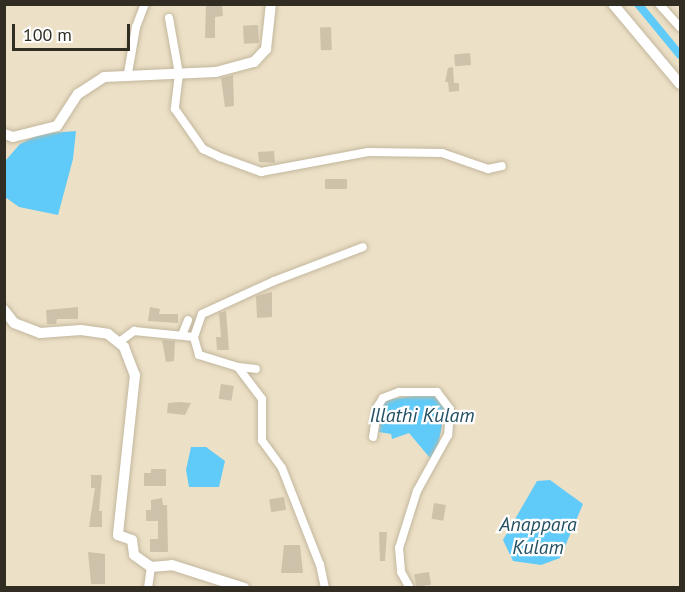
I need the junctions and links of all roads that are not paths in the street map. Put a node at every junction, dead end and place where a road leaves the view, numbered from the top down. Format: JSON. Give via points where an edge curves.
{"nodes":[{"id":1,"x":145,"y":4,"type":"edge"},
{"id":2,"x":271,"y":4,"type":"edge"},
{"id":3,"x":613,"y":4,"type":"edge"},
{"id":4,"x":659,"y":4,"type":"edge"},
{"id":5,"x":169,"y":18,"type":"dead end"},
{"id":6,"x":681,"y":27,"type":"edge"},
{"id":7,"x":128,"y":73,"type":"junction"},
{"id":8,"x":179,"y":74,"type":"junction"},
{"id":9,"x":681,"y":84,"type":"edge"},
{"id":10,"x":4,"y":134,"type":"edge"},
{"id":11,"x":502,"y":166,"type":"dead end"},
{"id":12,"x":363,"y":247,"type":"dead end"},
{"id":13,"x":4,"y":310,"type":"edge"},
{"id":14,"x":188,"y":320,"type":"dead end"},
{"id":15,"x":182,"y":335,"type":"junction"},
{"id":16,"x":194,"y":337,"type":"junction"},
{"id":17,"x":119,"y":342,"type":"junction"},
{"id":18,"x":238,"y":366,"type":"junction"},
{"id":19,"x":256,"y":369,"type":"dead end"},
{"id":20,"x":373,"y":437,"type":"dead end"},
{"id":21,"x":151,"y":567,"type":"junction"},
{"id":22,"x":148,"y":588,"type":"edge"},
{"id":23,"x":244,"y":588,"type":"edge"},
{"id":24,"x":325,"y":588,"type":"edge"},
{"id":25,"x":410,"y":588,"type":"edge"}],
"edges":[{"from":1,"to":7,"type":"street","via":[[136,27]]},
{"from":2,"to":8,"type":"main road","via":[[268,37],[261,57],[226,70]]},
{"from":3,"to":9,"type":"main road"},
{"from":4,"to":6,"type":"street"},
{"from":5,"to":8,"type":"street"},
{"from":7,"to":8,"type":"main road"},
{"from":7,"to":10,"type":"main road","via":[[104,77],[86,86],[57,126],[16,136]]},
{"from":8,"to":11,"type":"street","via":[[175,109],[203,149],[261,172],[368,152],[441,153],[488,169]]},
{"from":12,"to":16,"type":"street","via":[[274,280],[202,314]]},
{"from":13,"to":17,"type":"main road","via":[[14,323],[40,333],[81,330],[113,336]]},
{"from":14,"to":15,"type":"street"},
{"from":15,"to":16,"type":"street"},
{"from":15,"to":17,"type":"street","via":[[134,331]]},
{"from":16,"to":18,"type":"street","via":[[199,355]]},
{"from":17,"to":21,"type":"main road","via":[[135,375],[131,436],[116,532],[132,540],[134,555]]},
{"from":18,"to":19,"type":"street"},
{"from":18,"to":24,"type":"street","via":[[262,399],[262,440],[282,468],[320,565]]},
{"from":20,"to":25,"type":"street","via":[[378,406],[383,398],[399,392],[437,393],[450,409],[448,435],[417,491],[399,548],[401,572]]},
{"from":21,"to":22,"type":"street"},
{"from":21,"to":23,"type":"main road","via":[[172,565]]}]}
